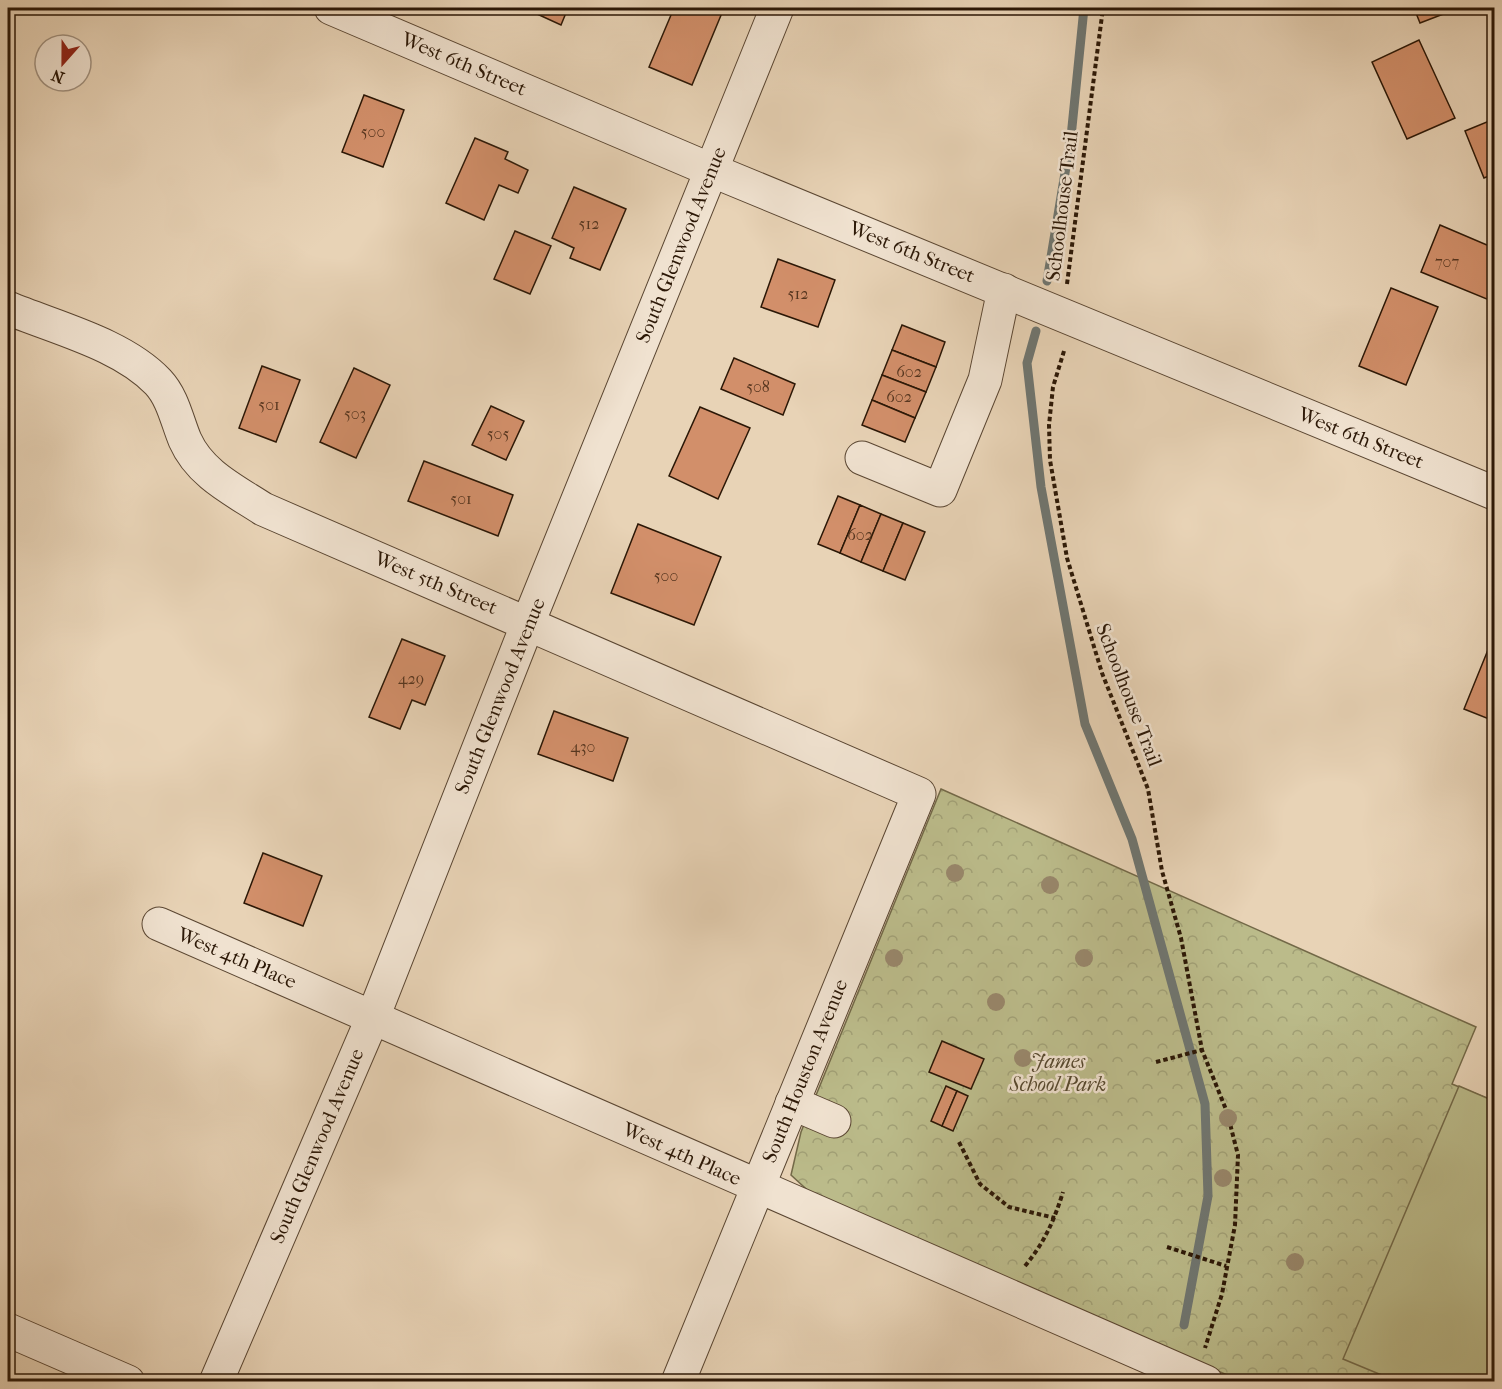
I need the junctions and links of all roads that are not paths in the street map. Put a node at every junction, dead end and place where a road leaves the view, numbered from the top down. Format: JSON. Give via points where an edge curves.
{"nodes":[{"id":1,"x":331,"y":8,"type":"edge"},
{"id":2,"x":777,"y":8,"type":"edge"},
{"id":3,"x":711,"y":170,"type":"junction"},
{"id":4,"x":1004,"y":291,"type":"junction"},
{"id":5,"x":8,"y":308,"type":"edge"},
{"id":6,"x":862,"y":458,"type":"dead end"},
{"id":7,"x":1494,"y":493,"type":"edge"},
{"id":8,"x":528,"y":623,"type":"junction"},
{"id":9,"x":919,"y":794,"type":"joint"},
{"id":10,"x":159,"y":924,"type":"dead end"},
{"id":11,"x":373,"y":1017,"type":"junction"},
{"id":12,"x":792,"y":1104,"type":"junction"},
{"id":13,"x":834,"y":1121,"type":"dead end"},
{"id":14,"x":758,"y":1187,"type":"junction"},
{"id":15,"x":8,"y":1330,"type":"edge"},
{"id":16,"x":1200,"y":1379,"type":"edge"},
{"id":17,"x":128,"y":1382,"type":"edge"},
{"id":18,"x":216,"y":1382,"type":"edge"},
{"id":19,"x":678,"y":1382,"type":"edge"}],
"edges":[{"from":1,"to":3,"type":"street","name":"West 6th Street"},
{"from":2,"to":3,"type":"street","name":"South Glenwood Avenue"},
{"from":3,"to":4,"type":"street","name":"West 6th Street"},
{"from":3,"to":8,"type":"street","name":"South Glenwood Avenue"},
{"from":4,"to":6,"type":"street","via":[[985,380],[940,490]]},
{"from":4,"to":7,"type":"street","name":"West 6th Street"},
{"from":5,"to":8,"type":"street","name":"West 5th Street","via":[[124,355],[159,383],[177,413],[186,442],[209,474],[263,509]]},
{"from":8,"to":9,"type":"street","name":"West 5th Street"},
{"from":8,"to":11,"type":"street","name":"South Glenwood Avenue"},
{"from":9,"to":12,"type":"street","name":"South Houston Avenue"},
{"from":10,"to":11,"type":"street","name":"West 4th Place"},
{"from":11,"to":14,"type":"street","name":"West 4th Place"},
{"from":11,"to":18,"type":"street","name":"South Glenwood Avenue"},
{"from":12,"to":13,"type":"street"},
{"from":12,"to":14,"type":"street","name":"South Houston Avenue"},
{"from":14,"to":16,"type":"street","name":"West 4th Place"},
{"from":14,"to":19,"type":"street","name":"South Houston Avenue"},
{"from":15,"to":17,"type":"street"}]}
